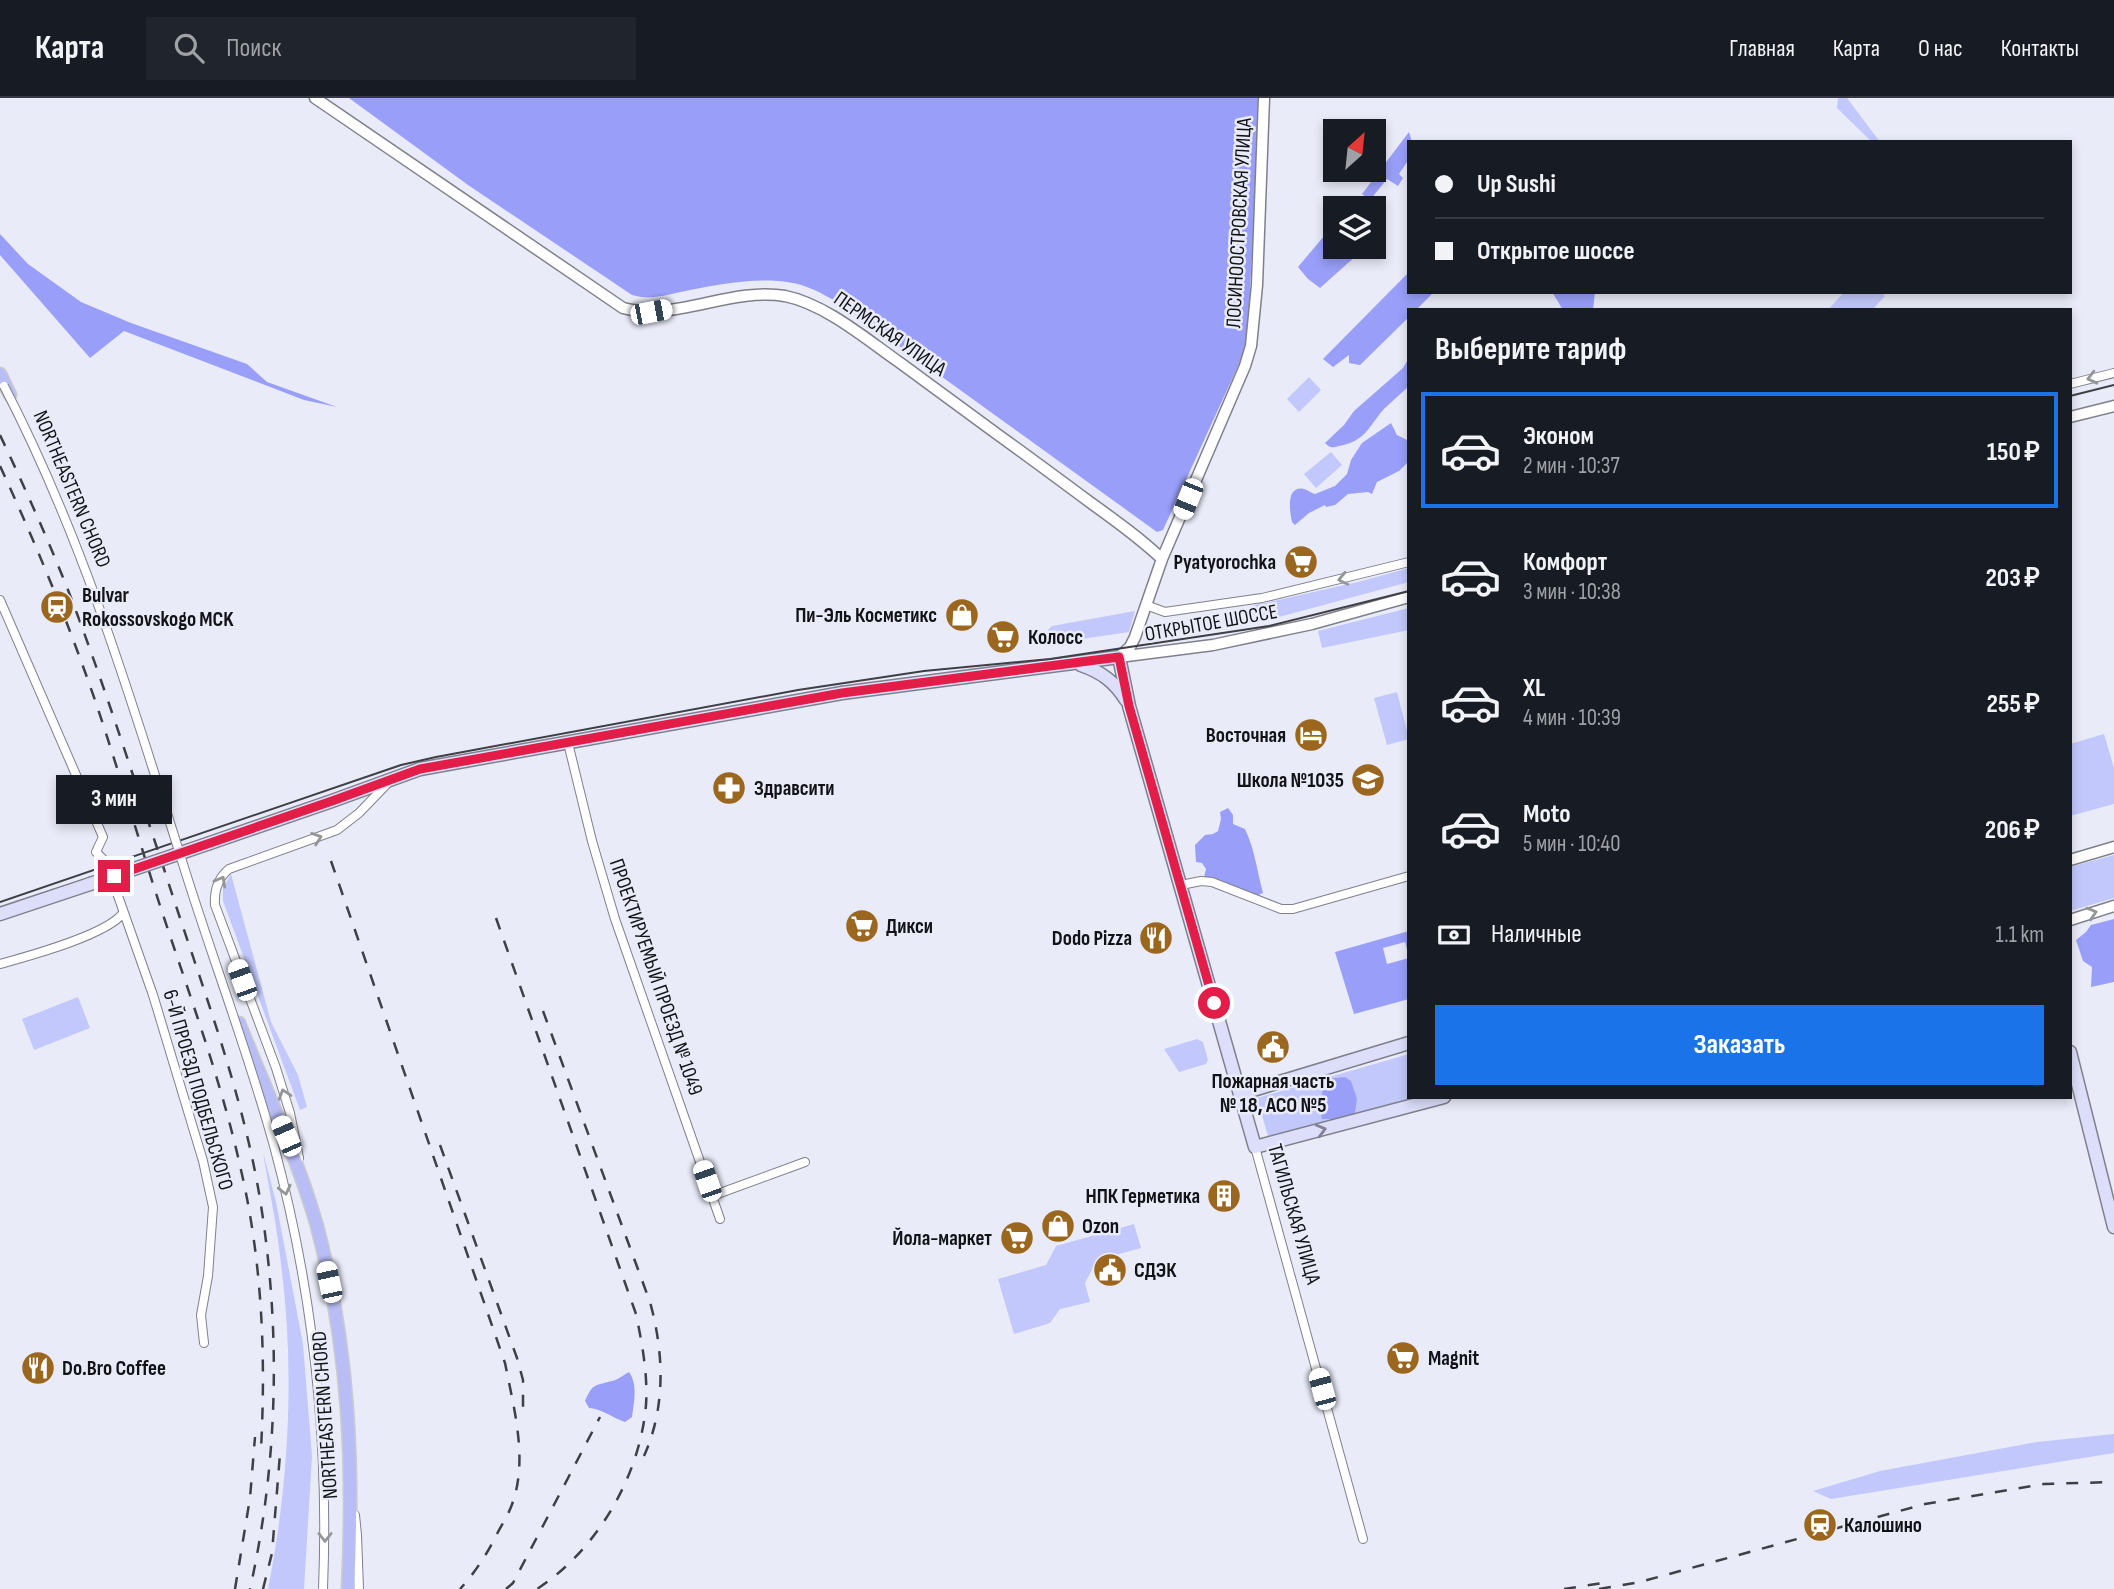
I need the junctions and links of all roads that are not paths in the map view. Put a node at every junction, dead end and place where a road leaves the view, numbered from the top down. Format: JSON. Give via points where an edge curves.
{"nodes":[{"id":1,"x":315,"y":98,"type":"edge"},
{"id":2,"x":1264,"y":98,"type":"edge"},
{"id":3,"x":2114,"y":373,"type":"edge"},
{"id":4,"x":0,"y":376,"type":"edge"},
{"id":5,"x":2072,"y":384,"type":"edge"},
{"id":6,"x":2114,"y":406,"type":"edge"},
{"id":7,"x":2072,"y":416,"type":"edge"},
{"id":8,"x":1162,"y":559,"type":"junction"},
{"id":9,"x":1407,"y":562,"type":"edge"},
{"id":10,"x":1407,"y":598,"type":"edge"},
{"id":11,"x":0,"y":600,"type":"edge"},
{"id":12,"x":1146,"y":605,"type":"junction"},
{"id":13,"x":1119,"y":657,"type":"junction"},
{"id":14,"x":1078,"y":663,"type":"junction"},
{"id":15,"x":1129,"y":706,"type":"junction"},
{"id":16,"x":568,"y":743,"type":"junction"},
{"id":17,"x":391,"y":779,"type":"junction"},
{"id":18,"x":2114,"y":847,"type":"edge"},
{"id":19,"x":2072,"y":859,"type":"edge"},
{"id":20,"x":107,"y":863,"type":"tunnel mouth"},
{"id":21,"x":1407,"y":877,"type":"edge"},
{"id":22,"x":1181,"y":885,"type":"junction"},
{"id":23,"x":117,"y":893,"type":"tunnel mouth"},
{"id":24,"x":2114,"y":906,"type":"edge"},
{"id":25,"x":123,"y":913,"type":"junction"},
{"id":26,"x":0,"y":914,"type":"edge"},
{"id":27,"x":2072,"y":918,"type":"edge"},
{"id":28,"x":0,"y":964,"type":"edge"},
{"id":29,"x":1407,"y":1044,"type":"edge"},
{"id":30,"x":2072,"y":1060,"type":"edge"},
{"id":31,"x":1240,"y":1094,"type":"junction"},
{"id":32,"x":1436,"y":1099,"type":"edge"},
{"id":33,"x":1255,"y":1147,"type":"junction"},
{"id":34,"x":805,"y":1163,"type":"dead end"},
{"id":35,"x":303,"y":1185,"type":"junction"},
{"id":36,"x":712,"y":1196,"type":"junction"},
{"id":37,"x":720,"y":1219,"type":"dead end"},
{"id":38,"x":2114,"y":1227,"type":"edge"},
{"id":39,"x":204,"y":1343,"type":"dead end"},
{"id":40,"x":351,"y":1494,"type":"junction"},
{"id":41,"x":1363,"y":1539,"type":"dead end"},
{"id":42,"x":323,"y":1589,"type":"edge"},
{"id":43,"x":348,"y":1589,"type":"edge"},
{"id":44,"x":359,"y":1589,"type":"edge"}],
"edges":[{"from":1,"to":8,"type":"street","name":"ПЕРМСКАЯ УЛИЦА","via":[[623,308],[651,312],[756,295],[782,296],[815,306],[1106,513]]},
{"from":2,"to":8,"type":"street","name":"ЛОСИНООСТРОВСКАЯ УЛИЦА","via":[[1251,346]]},
{"from":3,"to":5,"type":"street","one_way":true},
{"from":4,"to":35,"type":"main road","name":"NORTHEASTERN CHORD","via":[[58,496],[86,568],[227,993]]},
{"from":4,"to":42,"type":"street","name":"NORTHEASTERN CHORD","one_way":true,"bridge":true,"via":[[85,569],[273,1144],[302,1268],[318,1381]]},
{"from":6,"to":7,"type":"street"},
{"from":8,"to":12,"type":"street","name":"ЛОСИНООСТРОВСКАЯ УЛИЦА"},
{"from":9,"to":12,"type":"street","one_way":true,"via":[[1262,598],[1165,612]]},
{"from":10,"to":13,"type":"street","name":"ОТКРЫТОЕ ШОССЕ","via":[[1213,645]]},
{"from":11,"to":20,"type":"street","via":[[103,837],[93,852]]},
{"from":12,"to":13,"type":"street","name":"ЛОСИНООСТРОВСКАЯ УЛИЦА","via":[[1131,645]]},
{"from":13,"to":14,"type":"main road","name":"ОТКРЫТОЕ ШОССЕ"},
{"from":13,"to":15,"type":"main road","name":"ТАГИЛЬСКАЯ УЛИЦА"},
{"from":14,"to":15,"type":"main road","via":[[1103,674]]},
{"from":14,"to":16,"type":"main road","name":"ОТКРЫТОЕ ШОССЕ","via":[[842,693]]},
{"from":15,"to":22,"type":"main road","name":"ТАГИЛЬСКАЯ УЛИЦА"},
{"from":16,"to":17,"type":"main road","name":"ОТКРЫТОЕ ШОССЕ","via":[[420,769]]},
{"from":16,"to":36,"type":"street","name":"ПРОЕКТИРУЕМЫЙ ПРОЕЗД № 1049","via":[[615,919]]},
{"from":17,"to":26,"type":"main road","name":"ОТКРЫТОЕ ШОССЕ","bridge":true},
{"from":35,"to":17,"type":"street","one_way":true,"via":[[290,1113],[215,905],[216,888],[229,869],[325,836],[346,824]]},
{"from":18,"to":19,"type":"street"},
{"from":21,"to":22,"type":"street","via":[[1293,909],[1281,909],[1212,882]]},
{"from":22,"to":31,"type":"main road","name":"ТАГИЛЬСКАЯ УЛИЦА"},
{"from":23,"to":25,"type":"street","name":"6-Й ПРОЕЗД ПОДБЕЛЬСКОГО"},
{"from":27,"to":24,"type":"street","one_way":true},
{"from":25,"to":28,"type":"street","via":[[109,925],[75,940]]},
{"from":25,"to":39,"type":"street","name":"6-Й ПРОЕЗД ПОДБЕЛЬСКОГО","via":[[153,995],[213,1207],[201,1315]]},
{"from":29,"to":31,"type":"main road"},
{"from":30,"to":38,"type":"main road"},
{"from":31,"to":33,"type":"main road","name":"ТАГИЛЬСКАЯ УЛИЦА"},
{"from":33,"to":32,"type":"main road","one_way":true},
{"from":33,"to":41,"type":"street","name":"ТАГИЛЬСКАЯ УЛИЦА"},
{"from":34,"to":36,"type":"street"},
{"from":35,"to":40,"type":"main road","name":"NORTHEASTERN CHORD","via":[[338,1324]]},
{"from":36,"to":37,"type":"street","name":"ПРОЕКТИРУЕМЫЙ ПРОЕЗД № 1049"},
{"from":40,"to":43,"type":"main road","name":"NORTHEASTERN CHORD"},
{"from":40,"to":44,"type":"street"}]}
